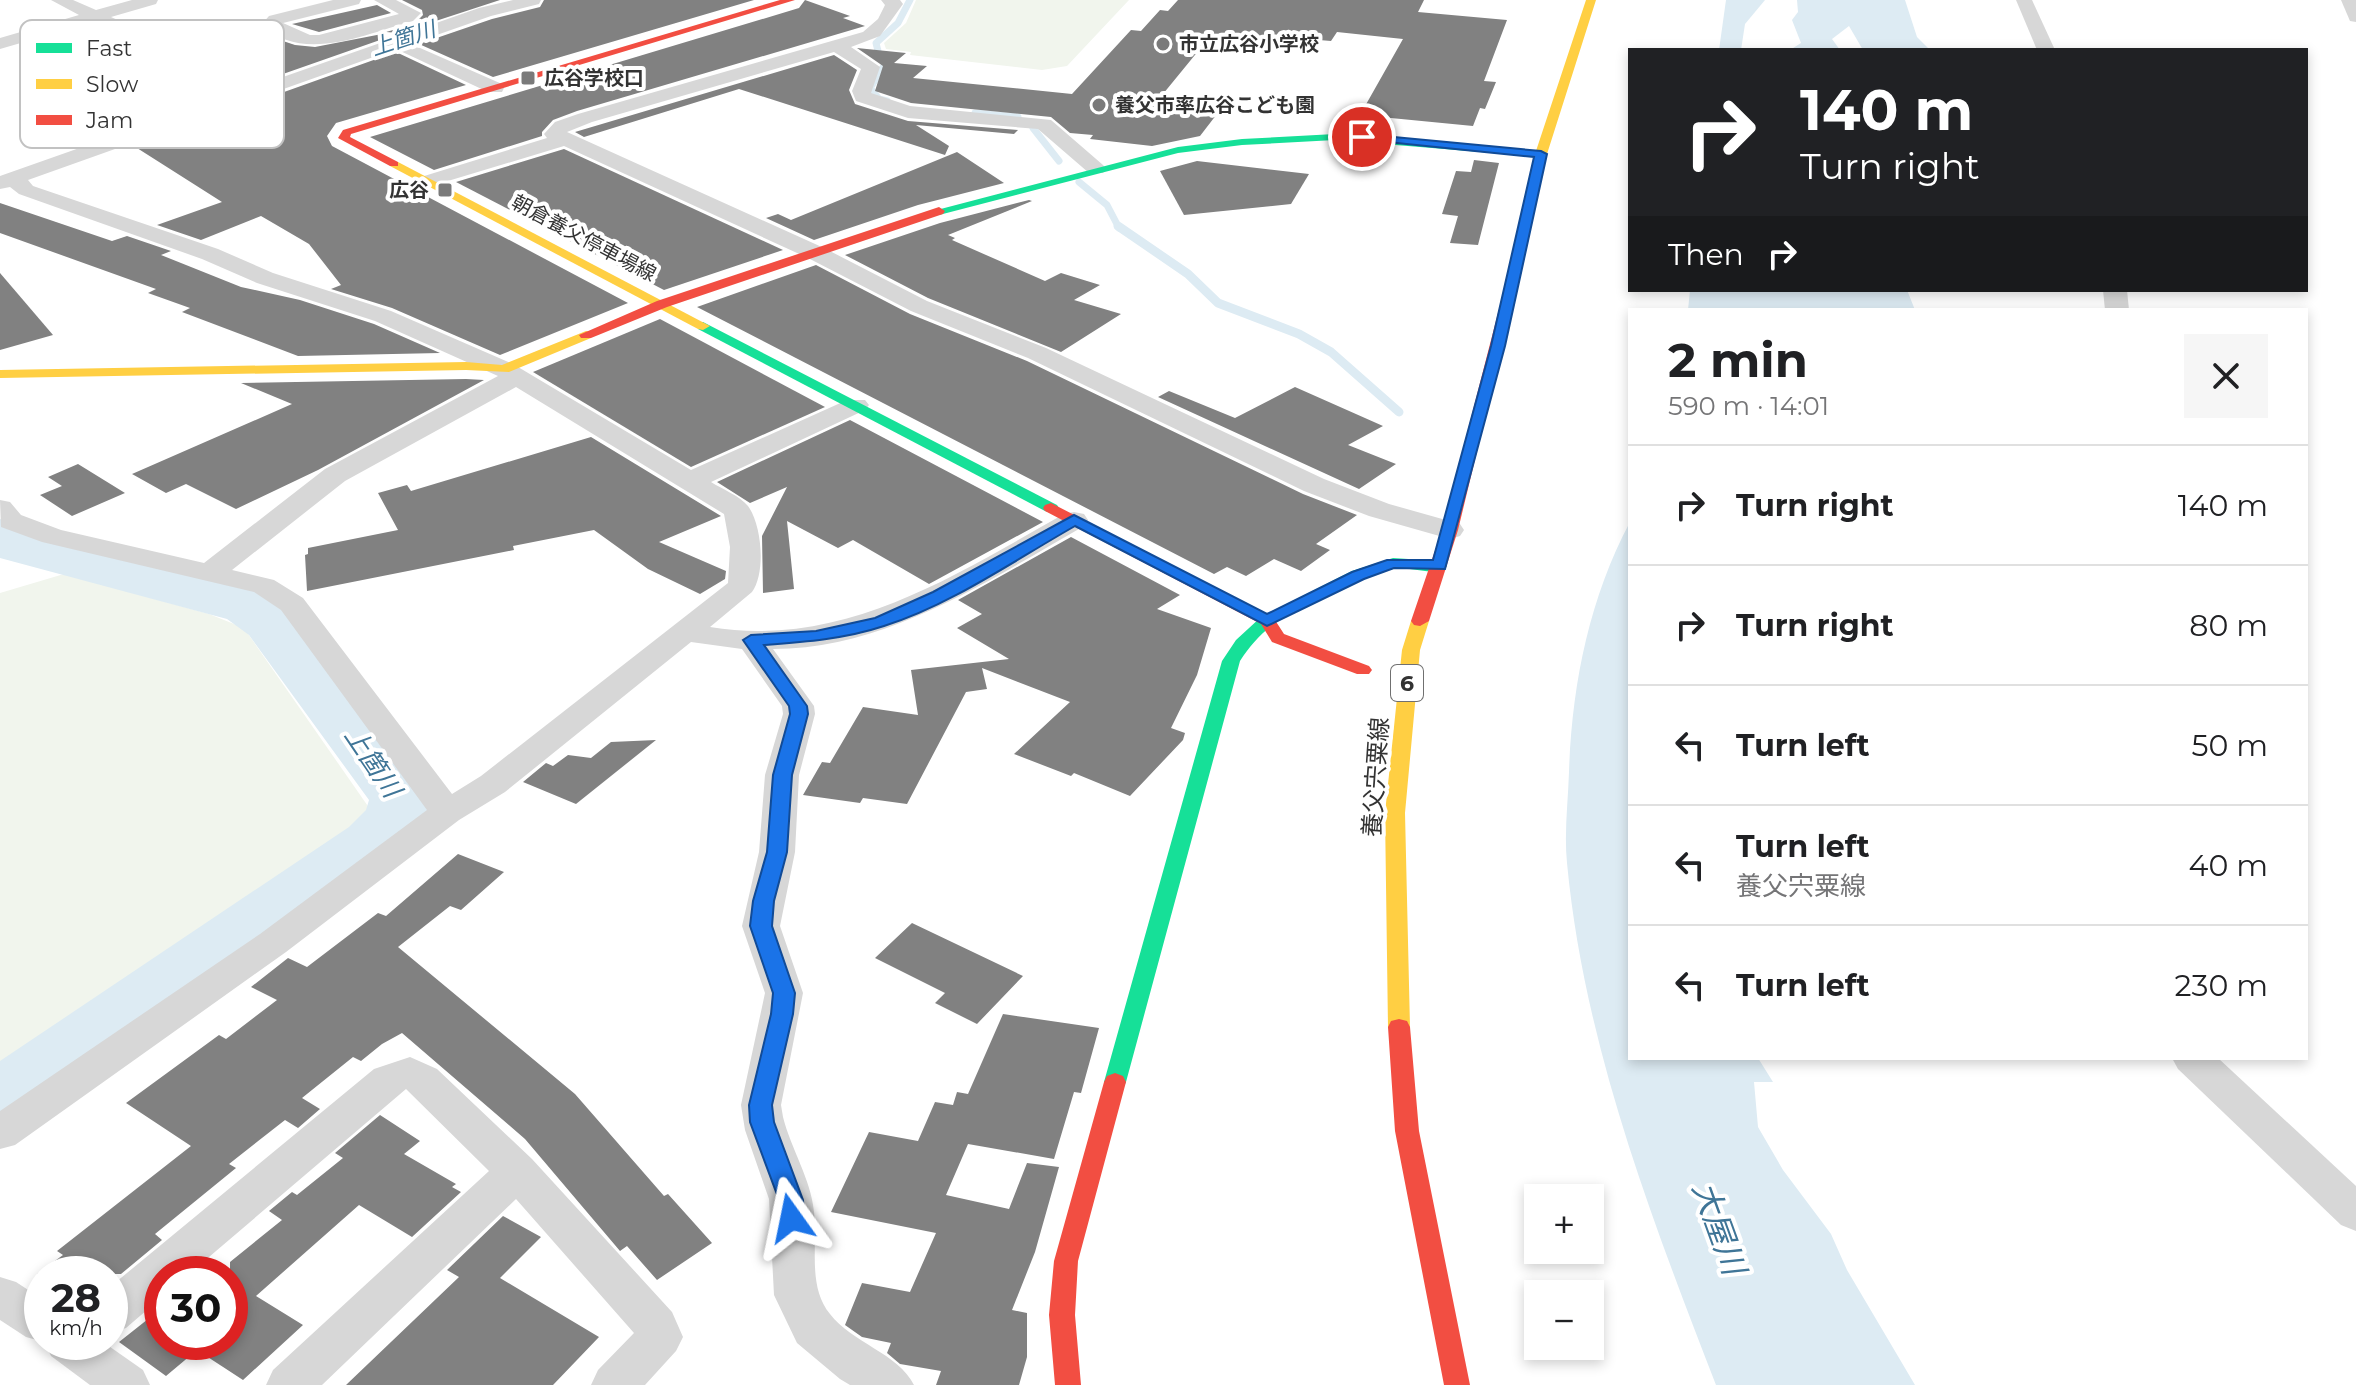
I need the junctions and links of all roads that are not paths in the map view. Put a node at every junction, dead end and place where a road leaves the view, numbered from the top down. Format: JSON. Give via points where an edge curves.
{"nodes":[{"id":1,"x":59,"y":0,"type":"edge"},
{"id":2,"x":150,"y":0,"type":"edge"},
{"id":3,"x":353,"y":0,"type":"edge"},
{"id":4,"x":382,"y":0,"type":"edge"},
{"id":5,"x":533,"y":0,"type":"edge"},
{"id":6,"x":788,"y":0,"type":"edge"},
{"id":7,"x":889,"y":0,"type":"edge"},
{"id":8,"x":1591,"y":0,"type":"edge"},
{"id":9,"x":2024,"y":0,"type":"edge"},
{"id":10,"x":2349,"y":0,"type":"edge"},
{"id":11,"x":95,"y":17,"type":"junction"},
{"id":12,"x":2356,"y":17,"type":"edge"},
{"id":13,"x":84,"y":20,"type":"edge"},
{"id":14,"x":102,"y":20,"type":"edge"},
{"id":15,"x":275,"y":20,"type":"edge"},
{"id":16,"x":365,"y":29,"type":"junction"},
{"id":17,"x":284,"y":30,"type":"edge"},
{"id":18,"x":20,"y":38,"type":"edge"},
{"id":19,"x":398,"y":42,"type":"junction"},
{"id":20,"x":0,"y":44,"type":"edge"},
{"id":21,"x":838,"y":46,"type":"junction"},
{"id":22,"x":2045,"y":48,"type":"edge"},
{"id":23,"x":284,"y":82,"type":"edge"},
{"id":24,"x":495,"y":88,"type":"junction"},
{"id":25,"x":566,"y":139,"type":"junction"},
{"id":26,"x":100,"y":148,"type":"edge"},
{"id":27,"x":1541,"y":154,"type":"junction"},
{"id":28,"x":1096,"y":169,"type":"junction"},
{"id":29,"x":7,"y":181,"type":"edge"},
{"id":30,"x":428,"y":181,"type":"junction"},
{"id":31,"x":816,"y":253,"type":"junction"},
{"id":32,"x":662,"y":304,"type":"junction"},
{"id":33,"x":510,"y":373,"type":"junction"},
{"id":34,"x":0,"y":374,"type":"edge"},
{"id":35,"x":856,"y":405,"type":"junction"},
{"id":36,"x":688,"y":482,"type":"junction"},
{"id":37,"x":0,"y":508,"type":"edge"},
{"id":38,"x":1074,"y":520,"type":"junction"},
{"id":39,"x":1450,"y":530,"type":"junction"},
{"id":40,"x":1439,"y":566,"type":"junction"},
{"id":41,"x":208,"y":574,"type":"junction"},
{"id":42,"x":1267,"y":621,"type":"junction"},
{"id":43,"x":682,"y":631,"type":"junction"},
{"id":44,"x":751,"y":640,"type":"junction"},
{"id":45,"x":1363,"y":670,"type":"dead end"},
{"id":46,"x":447,"y":812,"type":"junction"},
{"id":47,"x":2194,"y":1060,"type":"edge"},
{"id":48,"x":0,"y":1133,"type":"edge"},
{"id":49,"x":517,"y":1171,"type":"junction"},
{"id":50,"x":2356,"y":1213,"type":"edge"},
{"id":51,"x":0,"y":1296,"type":"edge"},
{"id":52,"x":128,"y":1299,"type":"edge"},
{"id":53,"x":24,"y":1312,"type":"edge"},
{"id":54,"x":94,"y":1360,"type":"edge"},
{"id":55,"x":126,"y":1385,"type":"edge"},
{"id":56,"x":290,"y":1385,"type":"edge"},
{"id":57,"x":615,"y":1385,"type":"edge"},
{"id":58,"x":890,"y":1385,"type":"edge"},
{"id":59,"x":1068,"y":1385,"type":"edge"},
{"id":60,"x":1457,"y":1385,"type":"edge"}],
"edges":[{"from":1,"to":11,"type":"street"},
{"from":2,"to":11,"type":"street"},
{"from":3,"to":15,"type":"street"},
{"from":4,"to":16,"type":"street","via":[[412,13]]},
{"from":5,"to":19,"type":"street"},
{"from":6,"to":24,"type":"main road","name":"朝倉養父停車場線"},
{"from":7,"to":21,"type":"street","via":[[894,4],[882,27]]},
{"from":8,"to":27,"type":"main road","name":"養父宍粟線","number":"6"},
{"from":9,"to":22,"type":"street"},
{"from":10,"to":12,"type":"street"},
{"from":11,"to":13,"type":"street"},
{"from":11,"to":14,"type":"street"},
{"from":16,"to":17,"type":"street","via":[[307,40]]},
{"from":16,"to":19,"type":"street"},
{"from":18,"to":20,"type":"street"},
{"from":19,"to":23,"type":"street"},
{"from":19,"to":24,"type":"street"},
{"from":21,"to":25,"type":"street","via":[[585,118],[554,134]]},
{"from":21,"to":28,"type":"street","via":[[871,67],[863,97],[908,112],[1044,124]]},
{"from":24,"to":30,"type":"main road","name":"朝倉養父停車場線","via":[[347,132],[344,138]]},
{"from":25,"to":30,"type":"street"},
{"from":25,"to":31,"type":"street"},
{"from":26,"to":29,"type":"street"},
{"from":27,"to":28,"type":"main road","via":[[1362,137],[1303,137],[1178,150]]},
{"from":27,"to":39,"type":"main road","name":"養父宍粟線","number":"6"},
{"from":28,"to":31,"type":"main road","via":[[929,214]]},
{"from":29,"to":33,"type":"street","via":[[265,278],[383,316]]},
{"from":30,"to":32,"type":"main road","name":"朝倉養父停車場線"},
{"from":31,"to":32,"type":"main road"},
{"from":31,"to":39,"type":"street","via":[[919,306],[1037,353],[1314,485]]},
{"from":32,"to":33,"type":"main road","name":"朝倉養父停車場線"},
{"from":32,"to":35,"type":"main road"},
{"from":33,"to":34,"type":"main road","name":"朝倉養父停車場線","via":[[466,366]]},
{"from":33,"to":36,"type":"street"},
{"from":33,"to":41,"type":"street","via":[[335,475]]},
{"from":35,"to":36,"type":"street"},
{"from":35,"to":38,"type":"main road"},
{"from":36,"to":43,"type":"street","via":[[736,509],[744,565],[742,586]]},
{"from":37,"to":41,"type":"street","via":[[11,521],[52,536]]},
{"from":38,"to":42,"type":"main road"},
{"from":38,"to":44,"type":"street","via":[[880,622],[816,636]]},
{"from":39,"to":40,"type":"main road","name":"養父宍粟線","number":"6"},
{"from":40,"to":42,"type":"main road","via":[[1393,563]]},
{"from":40,"to":60,"type":"main road","name":"養父宍粟線","number":"6","via":[[1411,650],[1395,813],[1397,1000],[1407,1131]]},
{"from":41,"to":46,"type":"street","via":[[264,586],[292,604]]},
{"from":42,"to":45,"type":"main road","via":[[1278,638]]},
{"from":42,"to":59,"type":"main road","via":[[1231,661],[1066,1261],[1062,1315]]},
{"from":43,"to":44,"type":"street"},
{"from":43,"to":46,"type":"street","via":[[493,784]]},
{"from":44,"to":58,"type":"street","via":[[799,714],[782,775],[777,852],[761,926],[784,993],[762,1122],[791,1200],[793,1279],[803,1314],[819,1338]]},
{"from":46,"to":48,"type":"street","via":[[273,943]]},
{"from":47,"to":50,"type":"street"},
{"from":49,"to":52,"type":"street","via":[[410,1072],[388,1080]]},
{"from":49,"to":56,"type":"street"},
{"from":49,"to":57,"type":"street","via":[[656,1326],[660,1337]]},
{"from":51,"to":53,"type":"street"},
{"from":54,"to":55,"type":"street"}]}
